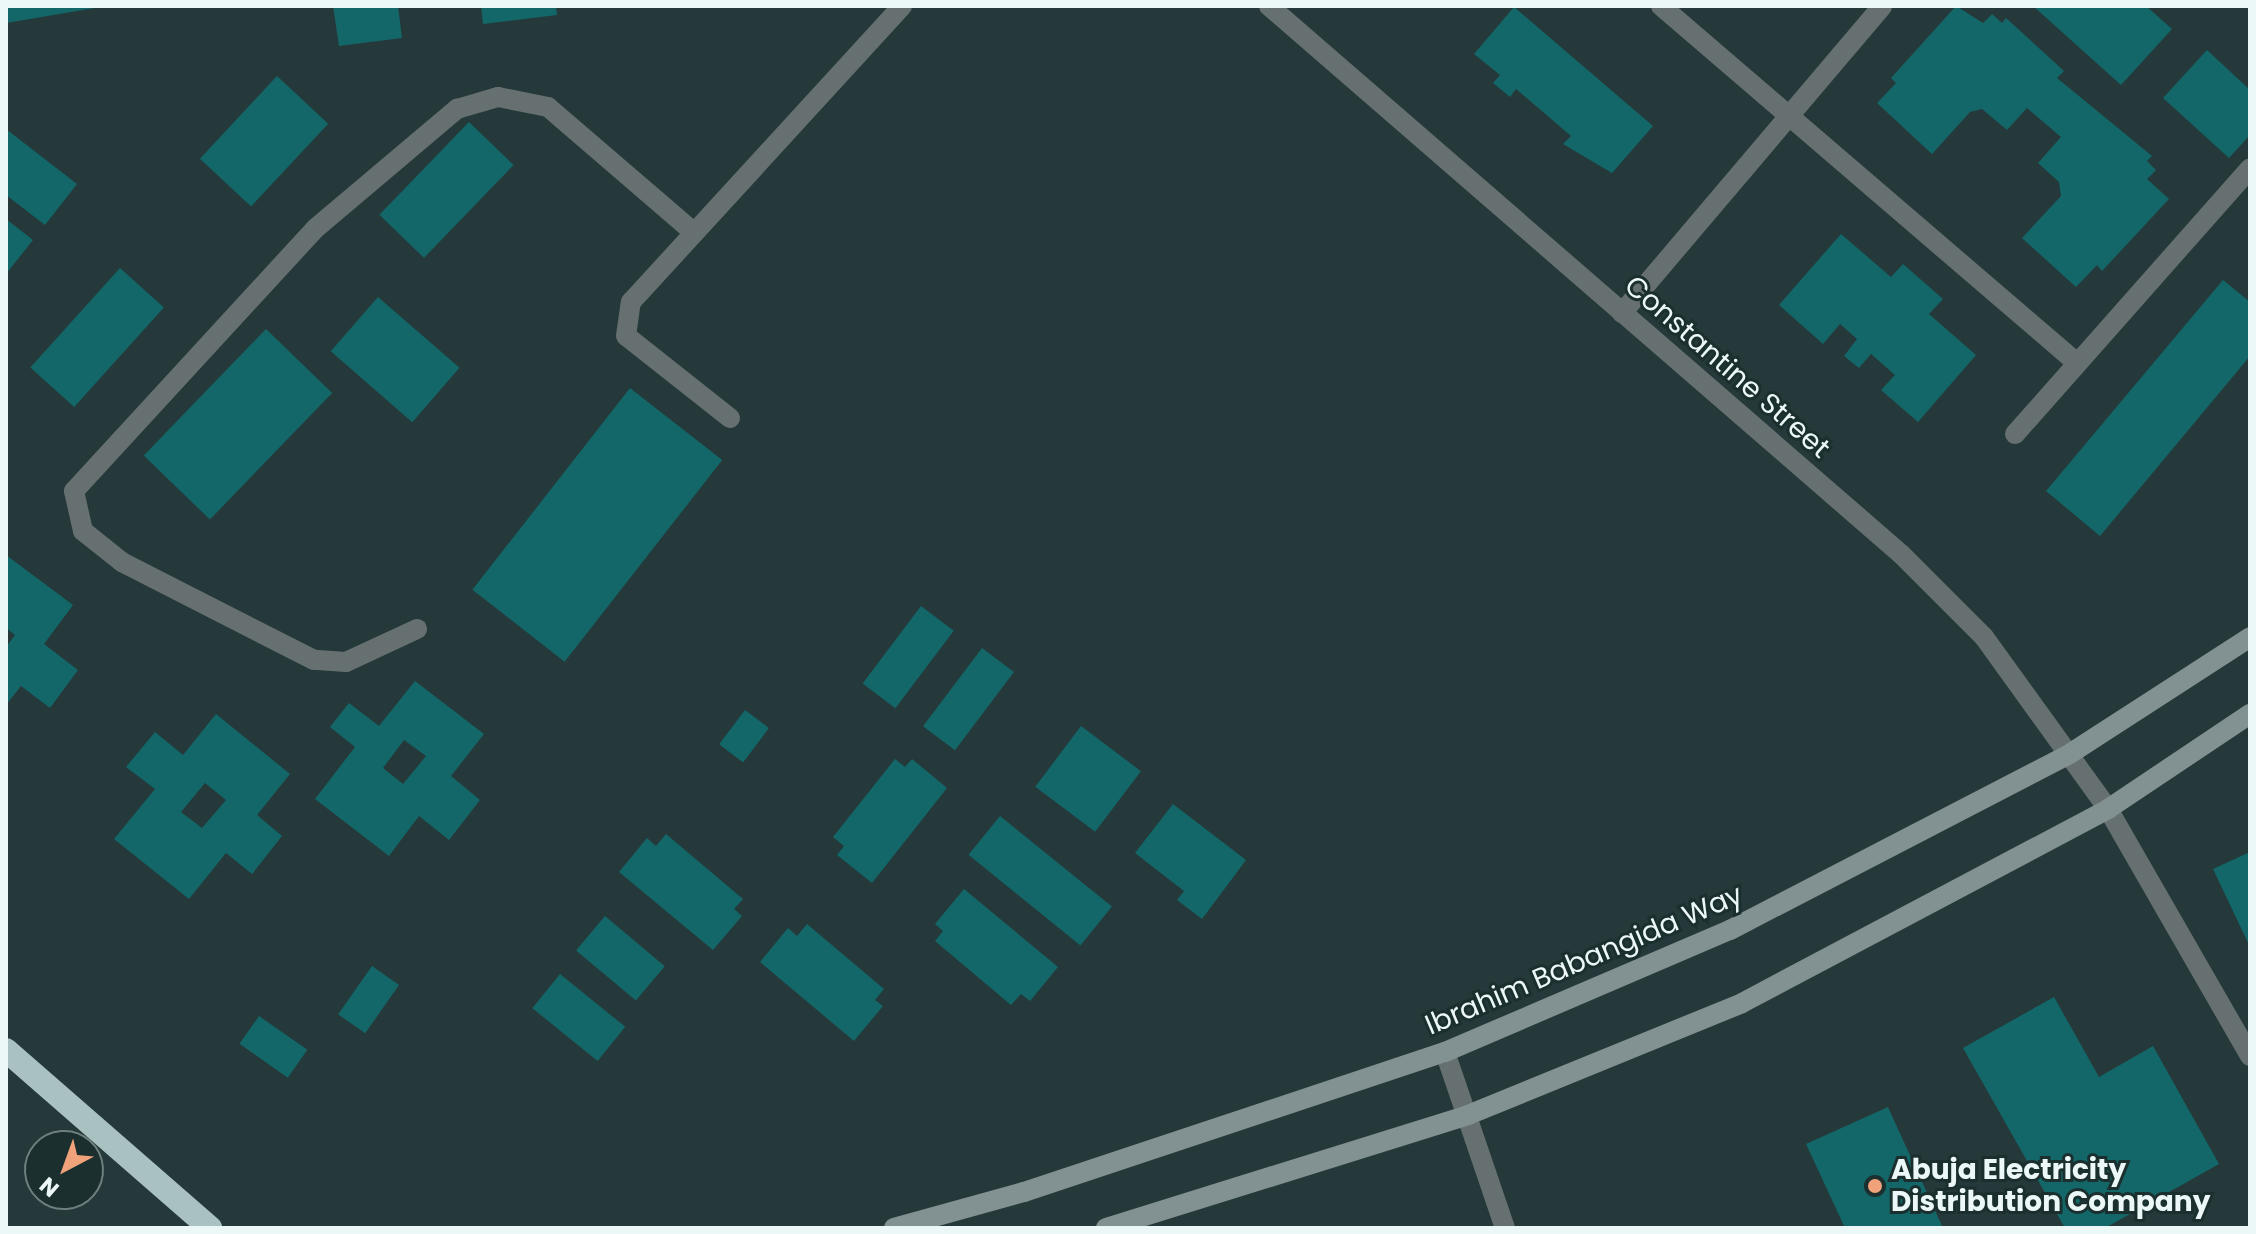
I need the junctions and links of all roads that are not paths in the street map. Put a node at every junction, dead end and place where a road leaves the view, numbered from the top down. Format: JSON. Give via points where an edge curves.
{"nodes":[{"id":1,"x":902,"y":6,"type":"edge"},
{"id":2,"x":1269,"y":6,"type":"edge"},
{"id":3,"x":1661,"y":6,"type":"edge"},
{"id":4,"x":1882,"y":6,"type":"edge"},
{"id":5,"x":1789,"y":115,"type":"junction"},
{"id":6,"x":2250,"y":168,"type":"edge"},
{"id":7,"x":692,"y":231,"type":"junction"},
{"id":8,"x":1622,"y":313,"type":"junction"},
{"id":9,"x":2077,"y":363,"type":"junction"},
{"id":10,"x":730,"y":418,"type":"dead end"},
{"id":11,"x":2015,"y":434,"type":"dead end"},
{"id":12,"x":417,"y":629,"type":"dead end"},
{"id":13,"x":2250,"y":637,"type":"edge"},
{"id":14,"x":2250,"y":714,"type":"edge"},
{"id":15,"x":2071,"y":753,"type":"junction"},
{"id":16,"x":2108,"y":809,"type":"junction"},
{"id":17,"x":6,"y":1050,"type":"edge"},
{"id":18,"x":1445,"y":1052,"type":"junction"},
{"id":19,"x":2250,"y":1056,"type":"edge"},
{"id":20,"x":1468,"y":1115,"type":"junction"},
{"id":21,"x":210,"y":1228,"type":"edge"},
{"id":22,"x":894,"y":1228,"type":"edge"},
{"id":23,"x":1106,"y":1228,"type":"edge"},
{"id":24,"x":1505,"y":1228,"type":"edge"}],
"edges":[{"from":1,"to":7,"type":"street"},
{"from":2,"to":8,"type":"street","name":"Constantine Street"},
{"from":3,"to":5,"type":"street"},
{"from":4,"to":5,"type":"street"},
{"from":5,"to":8,"type":"street"},
{"from":5,"to":9,"type":"street"},
{"from":6,"to":9,"type":"street"},
{"from":7,"to":10,"type":"street","via":[[631,302],[626,336]]},
{"from":7,"to":12,"type":"street","via":[[548,107],[498,97],[457,109],[316,228],[74,491],[83,531],[122,562],[314,660],[346,662]]},
{"from":8,"to":15,"type":"street","name":"Constantine Street","via":[[1948,599]]},
{"from":9,"to":11,"type":"street"},
{"from":13,"to":15,"type":"main road","name":"Ibrahim Babangida Way"},
{"from":14,"to":16,"type":"main road"},
{"from":15,"to":16,"type":"street","name":"Constantine Street"},
{"from":15,"to":18,"type":"main road","name":"Ibrahim Babangida Way","via":[[1730,930]]},
{"from":16,"to":19,"type":"street","name":"Constantine Street"},
{"from":16,"to":20,"type":"main road","via":[[1742,1003]]},
{"from":17,"to":21,"type":"highway"},
{"from":18,"to":20,"type":"street"},
{"from":18,"to":22,"type":"main road","name":"Ibrahim Babangida Way","via":[[1024,1192]]},
{"from":20,"to":23,"type":"main road"},
{"from":20,"to":24,"type":"street"}]}
